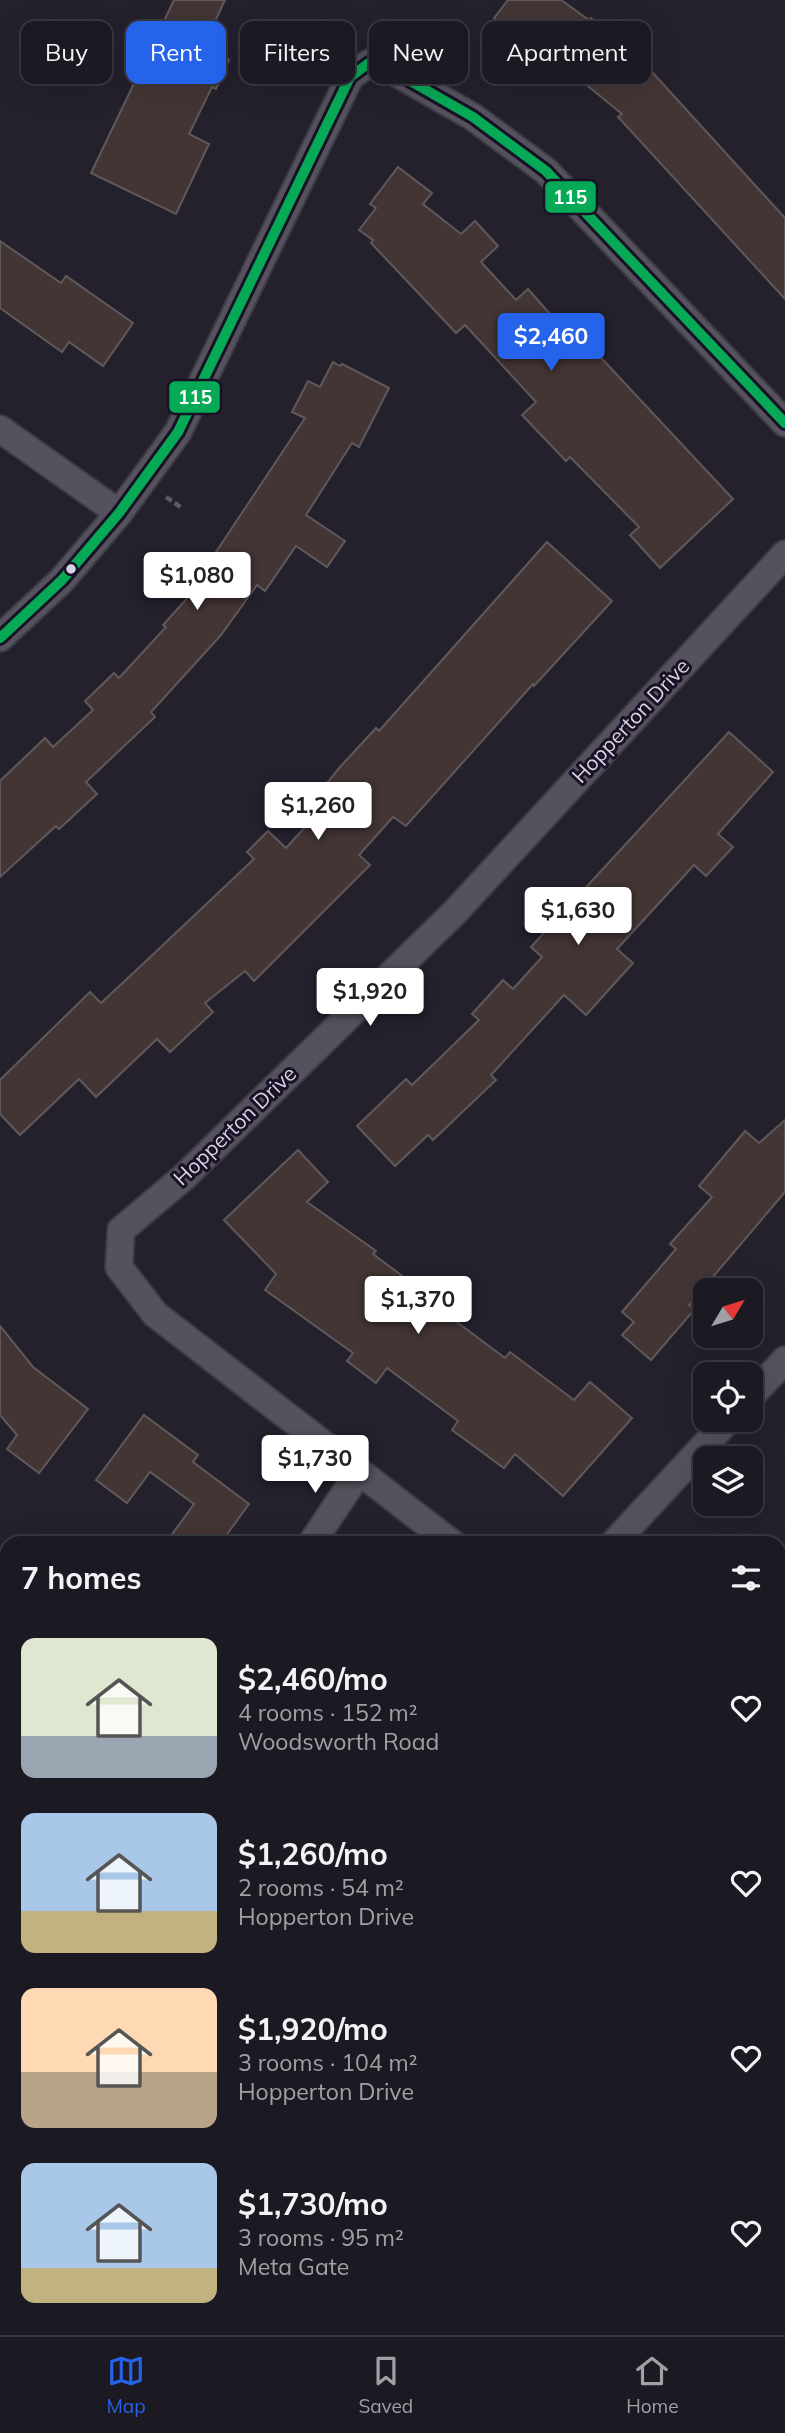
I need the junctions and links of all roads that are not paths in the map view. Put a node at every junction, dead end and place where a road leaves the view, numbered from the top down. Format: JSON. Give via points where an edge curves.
{"nodes":[{"id":1,"x":785,"y":423,"type":"edge"},
{"id":2,"x":0,"y":429,"type":"edge"},
{"id":3,"x":119,"y":513,"type":"junction"},
{"id":4,"x":785,"y":554,"type":"edge"},
{"id":5,"x":0,"y":638,"type":"edge"},
{"id":6,"x":785,"y":1360,"type":"edge"},
{"id":7,"x":763,"y":1383,"type":"edge"},
{"id":8,"x":717,"y":1432,"type":"edge"},
{"id":9,"x":359,"y":1472,"type":"junction"},
{"id":10,"x":316,"y":1536,"type":"edge"},
{"id":11,"x":443,"y":1536,"type":"edge"},
{"id":12,"x":620,"y":1536,"type":"edge"}],
"edges":[{"from":1,"to":3,"type":"street","via":[[546,171],[473,117],[369,62],[350,77],[178,432]]},
{"from":2,"to":3,"type":"street"},
{"from":3,"to":5,"type":"street","via":[[62,580]]},
{"from":4,"to":9,"type":"street","name":"Hopperton Drive","via":[[456,911],[184,1177],[121,1230],[119,1268],[155,1314]]},
{"from":6,"to":7,"type":"street"},
{"from":8,"to":12,"type":"street"},
{"from":9,"to":10,"type":"street"},
{"from":9,"to":11,"type":"street","name":"Hopperton Drive"}]}
